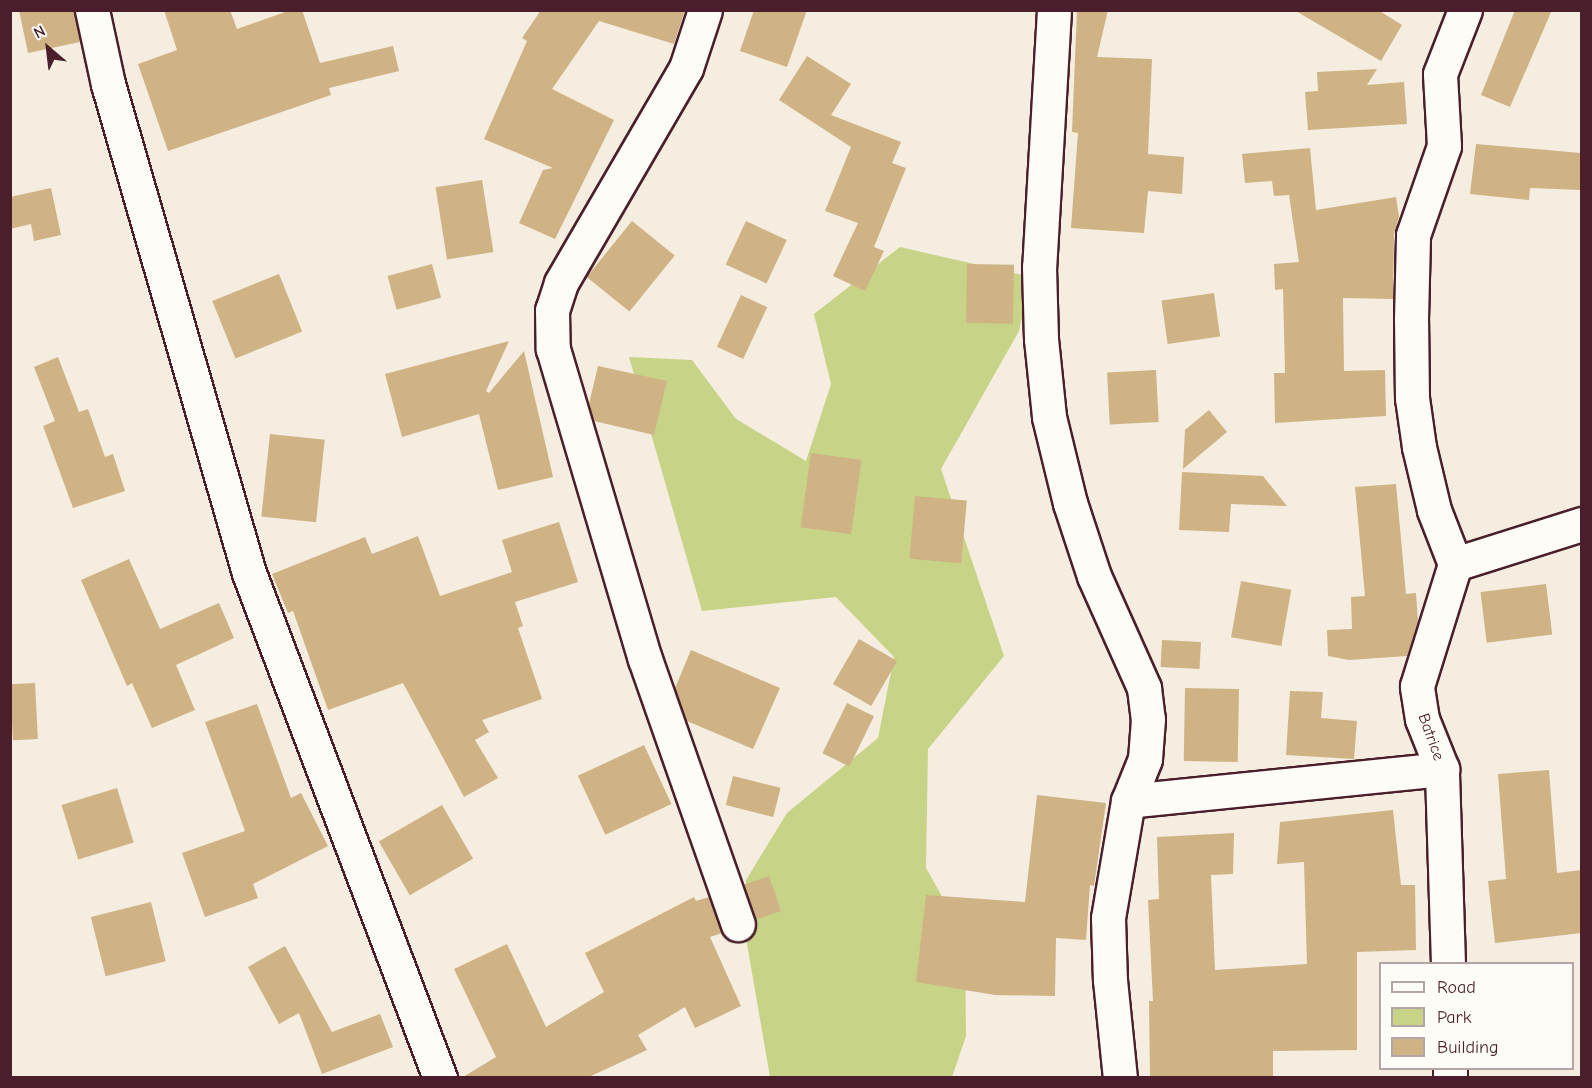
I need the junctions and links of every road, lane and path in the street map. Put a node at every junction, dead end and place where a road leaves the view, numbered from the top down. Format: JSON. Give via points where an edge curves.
{"nodes":[{"id":1,"x":92,"y":10,"type":"edge"},
{"id":2,"x":705,"y":10,"type":"edge"},
{"id":3,"x":1054,"y":10,"type":"edge"},
{"id":4,"x":1465,"y":10,"type":"edge"},
{"id":5,"x":1581,"y":524,"type":"edge"},
{"id":6,"x":1455,"y":564,"type":"junction"},
{"id":7,"x":1442,"y":769,"type":"junction"},
{"id":8,"x":1128,"y":801,"type":"junction"},
{"id":9,"x":738,"y":924,"type":"dead end"},
{"id":10,"x":1448,"y":962,"type":"edge"},
{"id":11,"x":440,"y":1077,"type":"edge"},
{"id":12,"x":1120,"y":1077,"type":"edge"}],
"edges":[{"from":1,"to":11,"type":"street","via":[[108,84],[249,573]]},
{"from":2,"to":9,"type":"street","via":[[686,68],[561,283],[552,310],[553,349],[645,659]]},
{"from":3,"to":8,"type":"street","via":[[1039,267],[1041,339],[1049,417],[1070,503],[1094,576],[1143,688],[1148,719],[1145,759]]},
{"from":4,"to":6,"type":"street","via":[[1440,74],[1444,146],[1413,236],[1411,307],[1412,398],[1419,447],[1434,510]]},
{"from":5,"to":6,"type":"street"},
{"from":6,"to":7,"type":"street","name":"Batrice","via":[[1417,686],[1422,719]]},
{"from":7,"to":8,"type":"street","name":"Batrice"},
{"from":7,"to":10,"type":"street"},
{"from":8,"to":12,"type":"street","via":[[1108,918]]}]}
